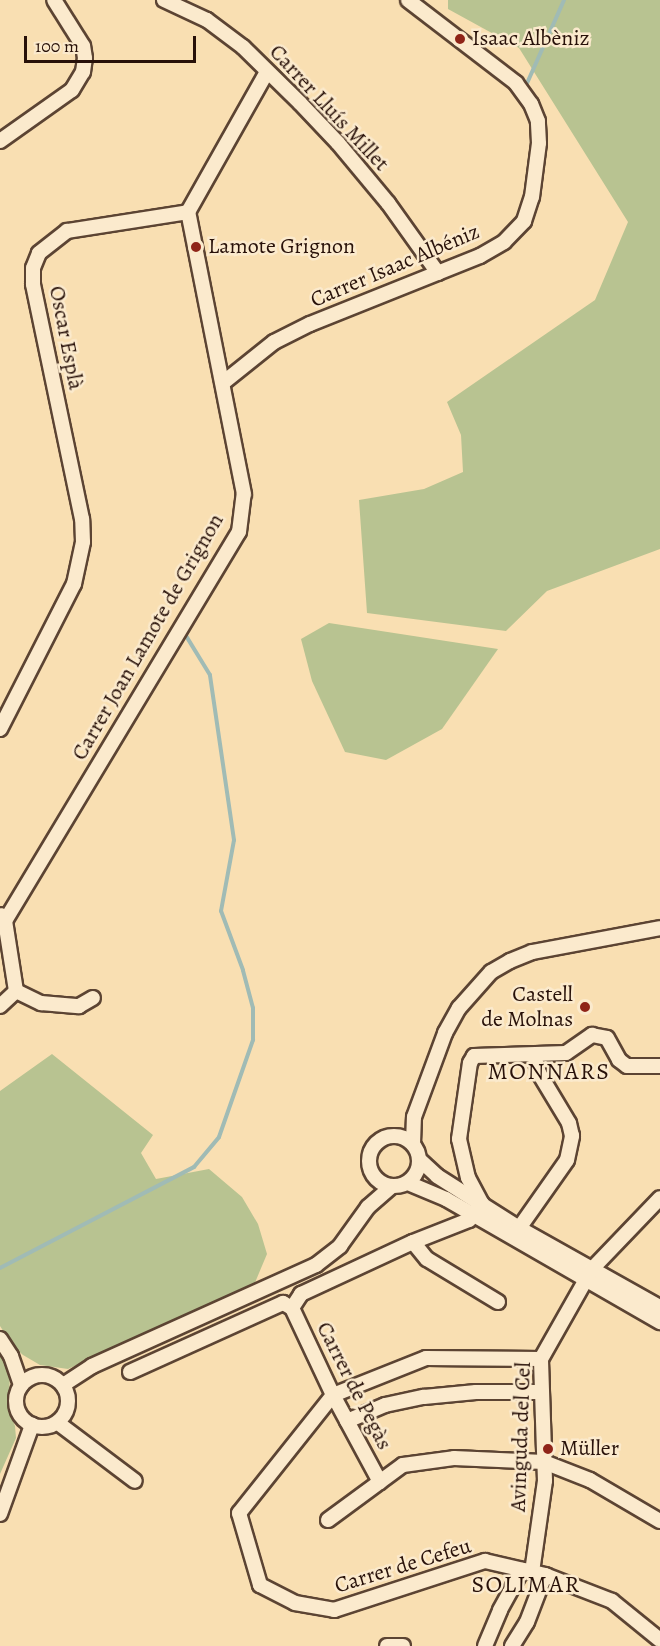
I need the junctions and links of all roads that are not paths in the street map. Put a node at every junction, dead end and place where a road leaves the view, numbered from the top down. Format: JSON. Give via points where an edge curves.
{"nodes":[{"id":1,"x":54,"y":0,"type":"edge"},
{"id":2,"x":164,"y":0,"type":"edge"},
{"id":3,"x":408,"y":0,"type":"edge"},
{"id":4,"x":267,"y":72,"type":"junction"},
{"id":5,"x":0,"y":141,"type":"edge"},
{"id":6,"x":188,"y":212,"type":"junction"},
{"id":7,"x":438,"y":273,"type":"junction"},
{"id":8,"x":224,"y":382,"type":"junction"},
{"id":9,"x":0,"y":729,"type":"edge"},
{"id":10,"x":2,"y":917,"type":"edge"},
{"id":11,"x":660,"y":927,"type":"edge"},
{"id":12,"x":16,"y":991,"type":"junction"},
{"id":13,"x":93,"y":998,"type":"dead end"},
{"id":14,"x":0,"y":1006,"type":"edge"},
{"id":15,"x":534,"y":1056,"type":"junction"},
{"id":16,"x":660,"y":1066,"type":"edge"},
{"id":17,"x":414,"y":1117,"type":"junction"},
{"id":18,"x":390,"y":1136,"type":"junction"},
{"id":19,"x":413,"y":1144,"type":"junction"},
{"id":20,"x":420,"y":1160,"type":"junction"},
{"id":21,"x":371,"y":1173,"type":"junction"},
{"id":22,"x":408,"y":1183,"type":"junction"},
{"id":23,"x":391,"y":1187,"type":"junction"},
{"id":24,"x":660,"y":1197,"type":"edge"},
{"id":25,"x":368,"y":1207,"type":"junction"},
{"id":26,"x":478,"y":1210,"type":"junction"},
{"id":27,"x":515,"y":1233,"type":"junction"},
{"id":28,"x":413,"y":1242,"type":"junction"},
{"id":29,"x":589,"y":1275,"type":"junction"},
{"id":30,"x":498,"y":1302,"type":"dead end"},
{"id":31,"x":660,"y":1307,"type":"edge"},
{"id":32,"x":292,"y":1308,"type":"junction"},
{"id":33,"x":660,"y":1322,"type":"edge"},
{"id":34,"x":0,"y":1340,"type":"edge"},
{"id":35,"x":11,"y":1356,"type":"junction"},
{"id":36,"x":541,"y":1359,"type":"junction"},
{"id":37,"x":129,"y":1372,"type":"dead end"},
{"id":38,"x":40,"y":1375,"type":"junction"},
{"id":39,"x":21,"y":1385,"type":"junction"},
{"id":40,"x":63,"y":1385,"type":"junction"},
{"id":41,"x":542,"y":1392,"type":"junction"},
{"id":42,"x":333,"y":1395,"type":"junction"},
{"id":43,"x":347,"y":1421,"type":"junction"},
{"id":44,"x":58,"y":1423,"type":"junction"},
{"id":45,"x":32,"y":1425,"type":"junction"},
{"id":46,"x":544,"y":1462,"type":"junction"},
{"id":47,"x":135,"y":1481,"type":"dead end"},
{"id":48,"x":380,"y":1482,"type":"junction"},
{"id":49,"x":0,"y":1514,"type":"edge"},
{"id":50,"x":328,"y":1520,"type":"dead end"},
{"id":51,"x":660,"y":1521,"type":"edge"},
{"id":52,"x":533,"y":1573,"type":"junction"},
{"id":53,"x":660,"y":1640,"type":"edge"},
{"id":54,"x":387,"y":1646,"type":"edge"},
{"id":55,"x":403,"y":1646,"type":"edge"},
{"id":56,"x":485,"y":1646,"type":"edge"},
{"id":57,"x":512,"y":1646,"type":"edge"}],
"edges":[{"from":1,"to":5,"type":"street","via":[[83,46],[83,72],[72,90]]},
{"from":2,"to":4,"type":"street","name":"Carrer Lluís Millet","via":[[207,20],[243,47]]},
{"from":3,"to":7,"type":"street","name":"Carrer Isaac Albéniz","via":[[516,83],[538,121],[536,172],[524,221],[504,242]]},
{"from":4,"to":6,"type":"street"},
{"from":4,"to":7,"type":"street","name":"Carrer Lluís Millet","via":[[338,143],[388,203]]},
{"from":6,"to":8,"type":"street","name":"Carrer Joan Lamote de Grignon"},
{"from":6,"to":9,"type":"street","name":"Oscar Esplà","via":[[67,231],[39,253],[33,268],[33,284],[82,519],[83,542],[74,584]]},
{"from":7,"to":8,"type":"street","name":"Carrer Isaac Albéniz","via":[[274,342]]},
{"from":8,"to":10,"type":"street","name":"Carrer Joan Lamote de Grignon","via":[[244,494],[239,532]]},
{"from":10,"to":12,"type":"street"},
{"from":11,"to":17,"type":"street","via":[[532,952],[491,972],[466,999],[445,1033]]},
{"from":12,"to":13,"type":"street","via":[[41,1003],[60,1005],[79,1006]]},
{"from":12,"to":14,"type":"street"},
{"from":15,"to":16,"type":"street","via":[[571,1052],[592,1035],[607,1038],[619,1060],[627,1066]]},
{"from":15,"to":26,"type":"street","via":[[474,1056],[470,1063],[459,1140]]},
{"from":15,"to":27,"type":"street","via":[[572,1136],[567,1160]]},
{"from":17,"to":18,"type":"street"},
{"from":17,"to":19,"type":"street"},
{"from":18,"to":19,"type":"street"},
{"from":18,"to":21,"type":"street","via":[[371,1149]]},
{"from":19,"to":20,"type":"street"},
{"from":20,"to":22,"type":"street","via":[[419,1169]]},
{"from":20,"to":26,"type":"street"},
{"from":21,"to":23,"type":"street"},
{"from":21,"to":25,"type":"street"},
{"from":22,"to":23,"type":"street"},
{"from":22,"to":26,"type":"street"},
{"from":23,"to":25,"type":"street"},
{"from":24,"to":29,"type":"street","name":"Avinguda del Cel"},
{"from":25,"to":40,"type":"street","via":[[340,1246],[316,1265],[92,1366]]},
{"from":26,"to":27,"type":"street"},
{"from":26,"to":28,"type":"street"},
{"from":27,"to":29,"type":"street"},
{"from":28,"to":30,"type":"street","via":[[427,1259]]},
{"from":28,"to":32,"type":"street","via":[[301,1294]]},
{"from":29,"to":31,"type":"street"},
{"from":29,"to":33,"type":"street"},
{"from":29,"to":36,"type":"street","name":"Avinguda del Cel"},
{"from":32,"to":37,"type":"street","via":[[283,1303]]},
{"from":32,"to":42,"type":"street","name":"Carrer de Pegàs"},
{"from":34,"to":35,"type":"street"},
{"from":35,"to":38,"type":"street"},
{"from":35,"to":39,"type":"street"},
{"from":36,"to":41,"type":"street","name":"Avinguda del Cel"},
{"from":36,"to":42,"type":"street","name":"Carrer de Cefeu","via":[[426,1358]]},
{"from":38,"to":39,"type":"street"},
{"from":38,"to":40,"type":"street"},
{"from":39,"to":45,"type":"street","via":[[17,1408]]},
{"from":40,"to":44,"type":"street","via":[[68,1409]]},
{"from":41,"to":43,"type":"street","via":[[424,1397],[385,1405]]},
{"from":41,"to":46,"type":"street","name":"Avinguda del Cel"},
{"from":42,"to":43,"type":"street","name":"Carrer de Pegàs"},
{"from":42,"to":52,"type":"street","name":"Carrer de Cefeu","via":[[239,1513],[260,1585],[295,1603],[334,1611],[485,1561]]},
{"from":43,"to":48,"type":"street","name":"Carrer de Pegàs"},
{"from":44,"to":45,"type":"street"},
{"from":44,"to":47,"type":"street"},
{"from":45,"to":49,"type":"street"},
{"from":46,"to":48,"type":"street","via":[[454,1458],[403,1465]]},
{"from":46,"to":51,"type":"street","via":[[590,1480]]},
{"from":46,"to":52,"type":"street","name":"Avinguda del Cel"},
{"from":48,"to":50,"type":"street"},
{"from":52,"to":53,"type":"street","name":"Carrer de Cefeu","via":[[612,1601]]},
{"from":52,"to":56,"type":"street","name":"Avinguda del Cel","via":[[500,1610]]},
{"from":52,"to":57,"type":"street","name":"Avinguda del Cel","via":[[527,1622]]},
{"from":54,"to":55,"type":"street"}]}
